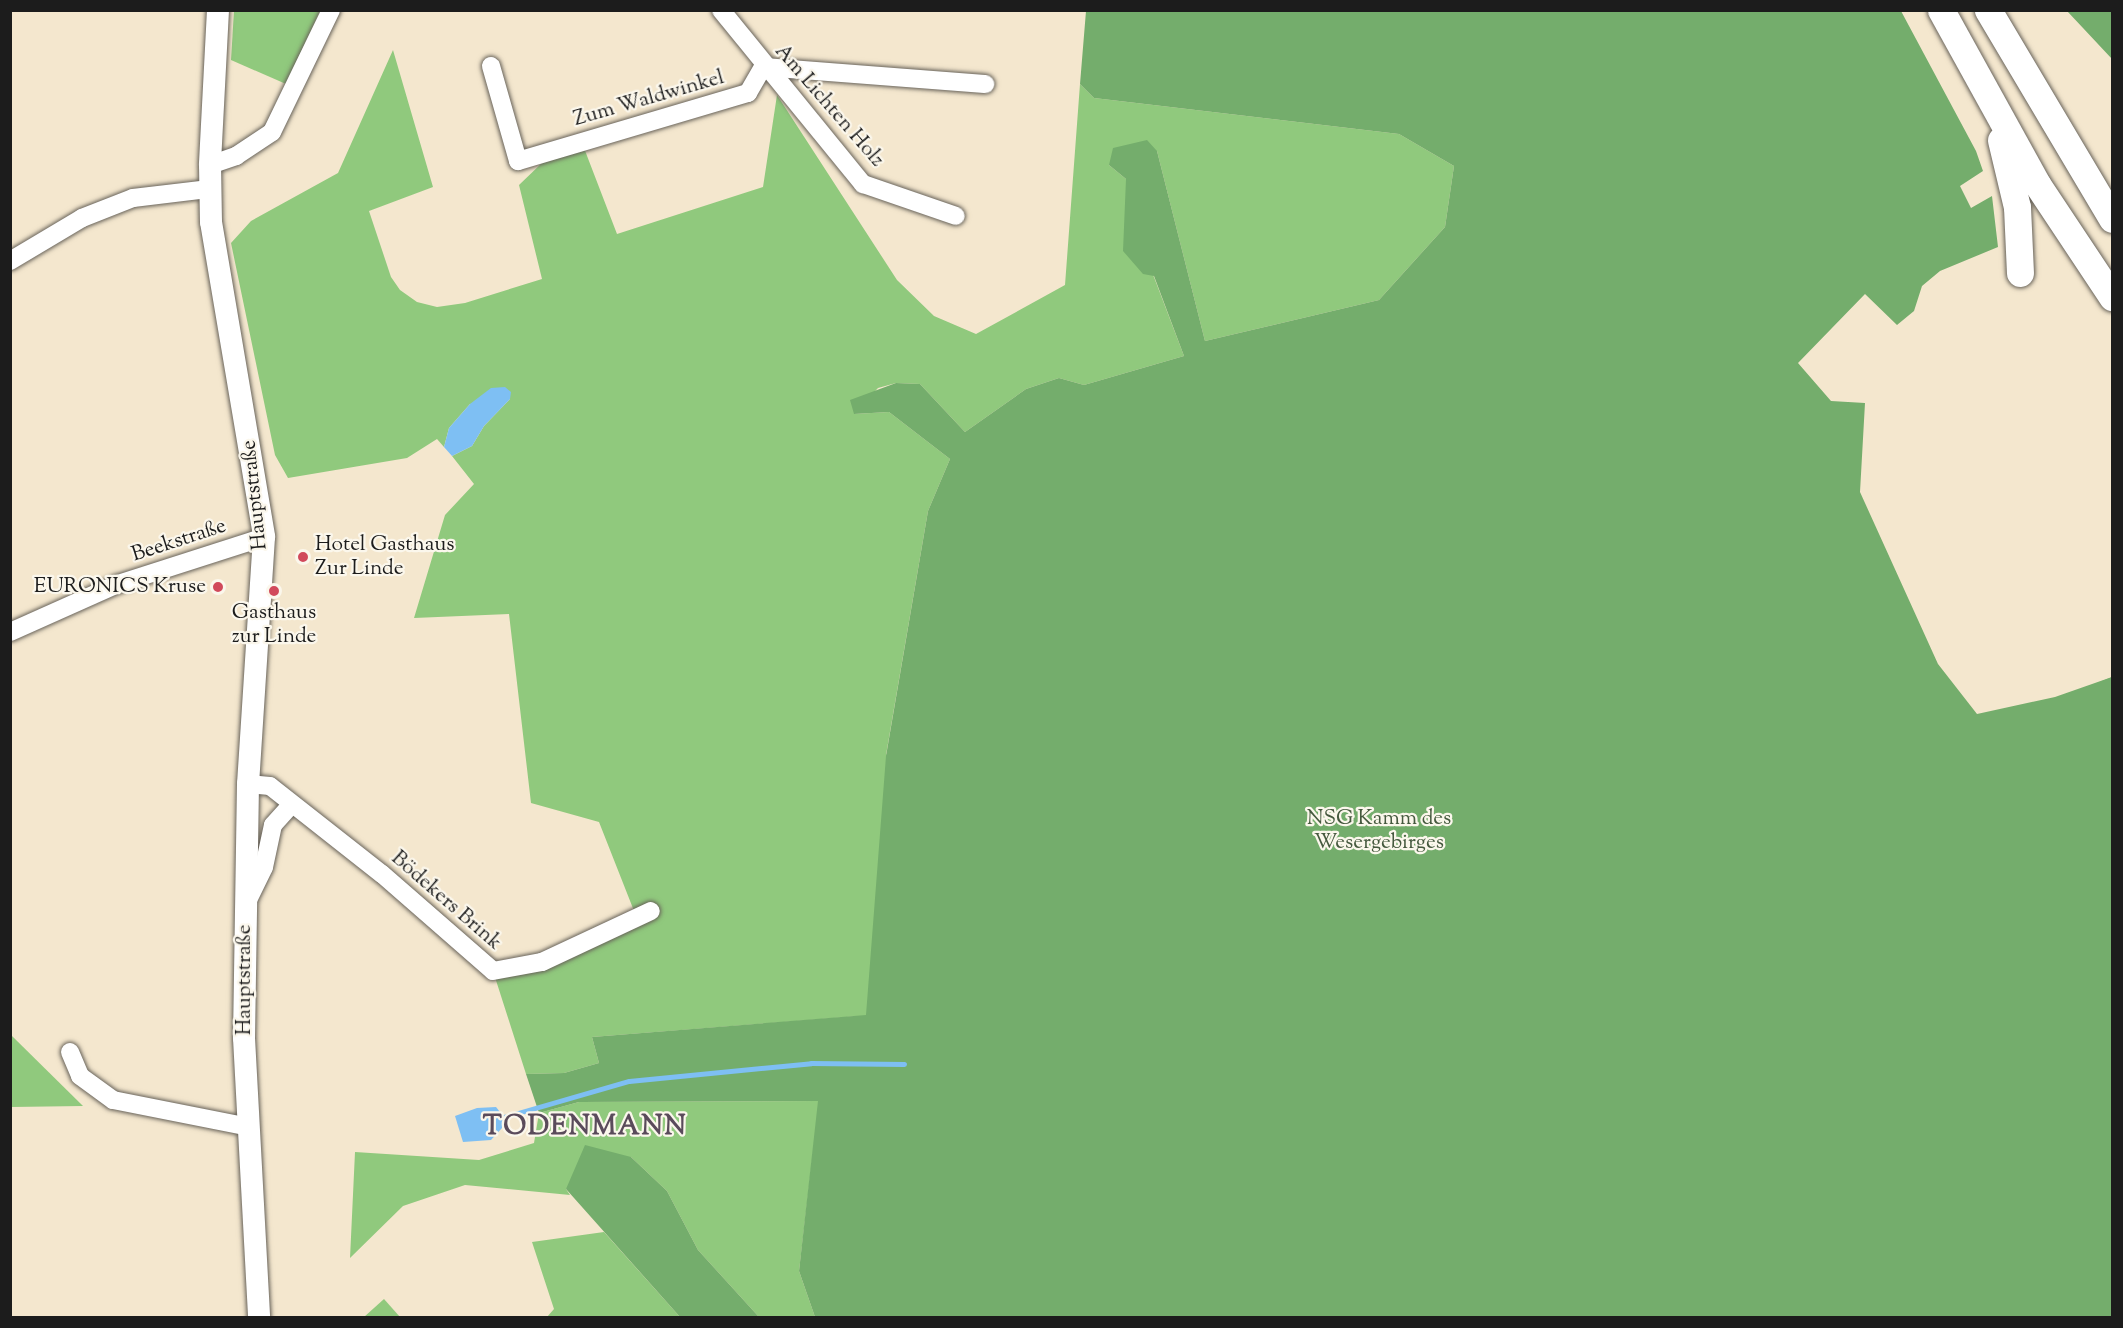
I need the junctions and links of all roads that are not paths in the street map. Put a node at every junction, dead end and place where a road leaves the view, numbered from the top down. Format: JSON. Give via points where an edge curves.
{"nodes":[{"id":1,"x":218,"y":10,"type":"edge"},
{"id":2,"x":331,"y":10,"type":"edge"},
{"id":3,"x":721,"y":10,"type":"edge"},
{"id":4,"x":1941,"y":10,"type":"edge"},
{"id":5,"x":1989,"y":10,"type":"edge"},
{"id":6,"x":490,"y":66,"type":"dead end"},
{"id":7,"x":763,"y":67,"type":"junction"},
{"id":8,"x":985,"y":84,"type":"dead end"},
{"id":9,"x":1993,"y":110,"type":"junction"},
{"id":10,"x":210,"y":165,"type":"junction"},
{"id":11,"x":209,"y":189,"type":"junction"},
{"id":12,"x":956,"y":216,"type":"dead end"},
{"id":13,"x":2112,"y":219,"type":"edge"},
{"id":14,"x":10,"y":261,"type":"edge"},
{"id":15,"x":2020,"y":273,"type":"dead end"},
{"id":16,"x":2112,"y":297,"type":"edge"},
{"id":17,"x":264,"y":537,"type":"junction"},
{"id":18,"x":10,"y":632,"type":"edge"},
{"id":19,"x":248,"y":784,"type":"junction"},
{"id":20,"x":292,"y":804,"type":"junction"},
{"id":21,"x":245,"y":907,"type":"junction"},
{"id":22,"x":651,"y":911,"type":"dead end"},
{"id":23,"x":70,"y":1052,"type":"dead end"},
{"id":24,"x":249,"y":1127,"type":"junction"},
{"id":25,"x":259,"y":1317,"type":"edge"}],
"edges":[{"from":1,"to":10,"type":"main road","name":"Hauptstraße"},
{"from":2,"to":10,"type":"street","via":[[272,132],[236,156]]},
{"from":3,"to":7,"type":"street","name":"Am Lichten Holz"},
{"from":4,"to":9,"type":"highway"},
{"from":5,"to":13,"type":"highway"},
{"from":6,"to":7,"type":"street","name":"Zum Waldwinkel","via":[[518,161],[748,93]]},
{"from":7,"to":8,"type":"street"},
{"from":7,"to":12,"type":"street","name":"Am Lichten Holz","via":[[863,184]]},
{"from":9,"to":15,"type":"highway","via":[[2017,207]]},
{"from":9,"to":16,"type":"highway"},
{"from":10,"to":11,"type":"main road","name":"Hauptstraße"},
{"from":11,"to":14,"type":"street","via":[[133,198],[81,218]]},
{"from":11,"to":17,"type":"main road","name":"Hauptstraße","via":[[217,266]]},
{"from":17,"to":18,"type":"street","name":"Beekstraße","via":[[118,584]]},
{"from":17,"to":19,"type":"main road","name":"Hauptstraße"},
{"from":19,"to":20,"type":"street","name":"Bödekers Brink","via":[[270,786]]},
{"from":19,"to":21,"type":"main road","name":"Hauptstraße"},
{"from":20,"to":21,"type":"street","via":[[273,825],[264,867]]},
{"from":20,"to":22,"type":"street","name":"Bödekers Brink","via":[[382,874],[493,971],[542,962]]},
{"from":21,"to":24,"type":"main road","name":"Hauptstraße","via":[[244,1038]]},
{"from":23,"to":24,"type":"street","via":[[80,1076],[113,1100]]},
{"from":24,"to":25,"type":"main road","name":"Hauptstraße"}]}
